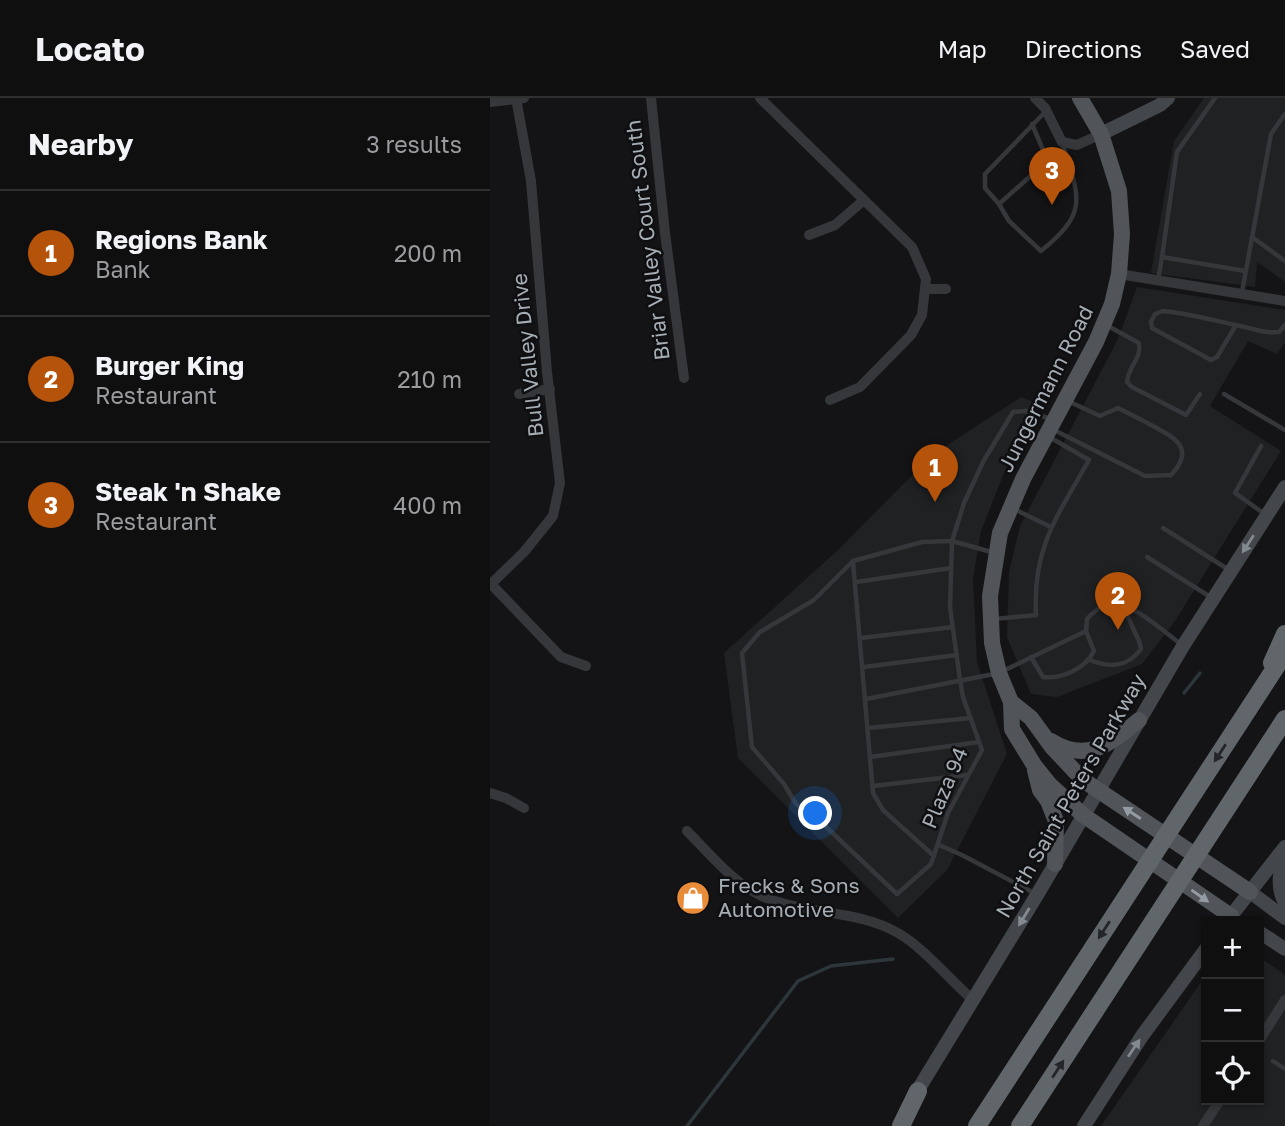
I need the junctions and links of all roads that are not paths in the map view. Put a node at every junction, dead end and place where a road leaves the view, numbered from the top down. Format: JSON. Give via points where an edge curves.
{"nodes":[{"id":1,"x":516,"y":98,"type":"edge"},
{"id":2,"x":524,"y":98,"type":"edge"},
{"id":3,"x":651,"y":98,"type":"edge"},
{"id":4,"x":760,"y":98,"type":"edge"},
{"id":5,"x":1035,"y":98,"type":"edge"},
{"id":6,"x":1080,"y":98,"type":"edge"},
{"id":7,"x":1168,"y":98,"type":"edge"},
{"id":8,"x":1215,"y":98,"type":"edge"},
{"id":9,"x":490,"y":102,"type":"edge"},
{"id":10,"x":1046,"y":111,"type":"junction"},
{"id":11,"x":1285,"y":114,"type":"edge"},
{"id":12,"x":1032,"y":124,"type":"junction"},
{"id":13,"x":1101,"y":134,"type":"junction"},
{"id":14,"x":1062,"y":142,"type":"junction"},
{"id":15,"x":864,"y":200,"type":"junction"},
{"id":16,"x":999,"y":204,"type":"junction"},
{"id":17,"x":810,"y":235,"type":"dead end"},
{"id":18,"x":1252,"y":237,"type":"junction"},
{"id":19,"x":1162,"y":257,"type":"junction"},
{"id":20,"x":1285,"y":261,"type":"edge"},
{"id":21,"x":1245,"y":271,"type":"junction"},
{"id":22,"x":1119,"y":274,"type":"junction"},
{"id":23,"x":1158,"y":282,"type":"junction"},
{"id":24,"x":926,"y":289,"type":"junction"},
{"id":25,"x":946,"y":289,"type":"dead end"},
{"id":26,"x":1242,"y":292,"type":"junction"},
{"id":27,"x":1285,"y":301,"type":"edge"},
{"id":28,"x":1104,"y":324,"type":"junction"},
{"id":29,"x":1285,"y":325,"type":"edge"},
{"id":30,"x":1236,"y":326,"type":"junction"},
{"id":31,"x":684,"y":378,"type":"dead end"},
{"id":32,"x":550,"y":388,"type":"junction"},
{"id":33,"x":519,"y":394,"type":"dead end"},
{"id":34,"x":1200,"y":394,"type":"dead end"},
{"id":35,"x":1224,"y":394,"type":"dead end"},
{"id":36,"x":830,"y":400,"type":"dead end"},
{"id":37,"x":1065,"y":400,"type":"junction"},
{"id":38,"x":1051,"y":428,"type":"junction"},
{"id":39,"x":1285,"y":430,"type":"edge"},
{"id":40,"x":1261,"y":446,"type":"dead end"},
{"id":41,"x":1285,"y":486,"type":"edge"},
{"id":42,"x":1010,"y":507,"type":"junction"},
{"id":43,"x":1266,"y":515,"type":"junction"},
{"id":44,"x":1051,"y":527,"type":"junction"},
{"id":45,"x":1163,"y":528,"type":"dead end"},
{"id":46,"x":952,"y":541,"type":"junction"},
{"id":47,"x":996,"y":553,"type":"junction"},
{"id":48,"x":1147,"y":558,"type":"dead end"},
{"id":49,"x":853,"y":561,"type":"junction"},
{"id":50,"x":951,"y":568,"type":"junction"},
{"id":51,"x":1230,"y":571,"type":"junction"},
{"id":52,"x":856,"y":582,"type":"junction"},
{"id":53,"x":491,"y":584,"type":"edge"},
{"id":54,"x":1213,"y":598,"type":"junction"},
{"id":55,"x":1121,"y":604,"type":"junction"},
{"id":56,"x":990,"y":620,"type":"junction"},
{"id":57,"x":953,"y":626,"type":"junction"},
{"id":58,"x":1086,"y":631,"type":"junction"},
{"id":59,"x":1285,"y":634,"type":"edge"},
{"id":60,"x":861,"y":638,"type":"junction"},
{"id":61,"x":1183,"y":646,"type":"junction"},
{"id":62,"x":1285,"y":653,"type":"edge"},
{"id":63,"x":957,"y":655,"type":"junction"},
{"id":64,"x":1031,"y":657,"type":"junction"},
{"id":65,"x":1090,"y":660,"type":"junction"},
{"id":66,"x":586,"y":666,"type":"dead end"},
{"id":67,"x":864,"y":667,"type":"junction"},
{"id":68,"x":999,"y":673,"type":"junction"},
{"id":69,"x":960,"y":680,"type":"junction"},
{"id":70,"x":1257,"y":695,"type":"junction"},
{"id":71,"x":866,"y":699,"type":"junction"},
{"id":72,"x":1011,"y":702,"type":"junction"},
{"id":73,"x":971,"y":718,"type":"junction"},
{"id":74,"x":1285,"y":719,"type":"edge"},
{"id":75,"x":1139,"y":720,"type":"junction"},
{"id":76,"x":868,"y":728,"type":"junction"},
{"id":77,"x":1044,"y":736,"type":"junction"},
{"id":78,"x":979,"y":742,"type":"junction"},
{"id":79,"x":870,"y":757,"type":"junction"},
{"id":80,"x":1034,"y":765,"type":"junction"},
{"id":81,"x":968,"y":775,"type":"junction"},
{"id":82,"x":873,"y":786,"type":"junction"},
{"id":83,"x":1098,"y":790,"type":"junction"},
{"id":84,"x":490,"y":793,"type":"edge"},
{"id":85,"x":524,"y":808,"type":"dead end"},
{"id":86,"x":1083,"y":816,"type":"junction"},
{"id":87,"x":687,"y":831,"type":"dead end"},
{"id":88,"x":939,"y":845,"type":"junction"},
{"id":89,"x":1285,"y":847,"type":"edge"},
{"id":90,"x":1285,"y":854,"type":"edge"},
{"id":91,"x":934,"y":856,"type":"junction"},
{"id":92,"x":1055,"y":864,"type":"junction"},
{"id":93,"x":1250,"y":892,"type":"junction"},
{"id":94,"x":1037,"y":895,"type":"junction"},
{"id":95,"x":1285,"y":903,"type":"edge"},
{"id":96,"x":1227,"y":916,"type":"edge"},
{"id":97,"x":1235,"y":916,"type":"edge"},
{"id":98,"x":1285,"y":918,"type":"edge"},
{"id":99,"x":1264,"y":935,"type":"edge"},
{"id":100,"x":1285,"y":949,"type":"edge"},
{"id":101,"x":1201,"y":956,"type":"edge"},
{"id":102,"x":1285,"y":1000,"type":"edge"},
{"id":103,"x":974,"y":1001,"type":"junction"},
{"id":104,"x":1264,"y":1033,"type":"edge"},
{"id":105,"x":1273,"y":1061,"type":"dead end"},
{"id":106,"x":1285,"y":1069,"type":"edge"},
{"id":107,"x":918,"y":1091,"type":"junction"},
{"id":108,"x":1217,"y":1105,"type":"edge"},
{"id":109,"x":893,"y":1126,"type":"edge"},
{"id":110,"x":901,"y":1126,"type":"edge"},
{"id":111,"x":977,"y":1126,"type":"edge"},
{"id":112,"x":1020,"y":1126,"type":"edge"},
{"id":113,"x":1084,"y":1126,"type":"edge"},
{"id":114,"x":1203,"y":1126,"type":"edge"}],
"edges":[{"from":1,"to":2,"type":"street"},
{"from":1,"to":9,"type":"street"},
{"from":1,"to":32,"type":"street","name":"Bull Valley Drive","via":[[531,181]]},
{"from":3,"to":31,"type":"street","name":"Briar Valley Court South"},
{"from":4,"to":15,"type":"street"},
{"from":5,"to":10,"type":"street"},
{"from":6,"to":13,"type":"main road","name":"Jungermann Road"},
{"from":7,"to":13,"type":"main road"},
{"from":8,"to":19,"type":"lane","via":[[1177,152]]},
{"from":10,"to":12,"type":"lane"},
{"from":10,"to":14,"type":"street"},
{"from":11,"to":18,"type":"lane","via":[[1271,134]]},
{"from":12,"to":16,"type":"lane","via":[[1046,156]]},
{"from":12,"to":16,"type":"lane","via":[[985,174],[985,188]]},
{"from":13,"to":14,"type":"street","via":[[1077,145]]},
{"from":13,"to":22,"type":"main road","name":"Jungermann Road","via":[[1122,213]]},
{"from":14,"to":16,"type":"lane","via":[[1077,198],[1073,219],[1060,236],[1041,251],[1009,221]]},
{"from":15,"to":17,"type":"street","via":[[835,225]]},
{"from":15,"to":24,"type":"street","via":[[912,247]]},
{"from":18,"to":20,"type":"lane"},
{"from":18,"to":21,"type":"lane"},
{"from":19,"to":21,"type":"lane"},
{"from":19,"to":23,"type":"lane"},
{"from":21,"to":26,"type":"lane"},
{"from":22,"to":23,"type":"street"},
{"from":22,"to":28,"type":"main road","name":"Jungermann Road"},
{"from":23,"to":26,"type":"street"},
{"from":24,"to":25,"type":"street"},
{"from":24,"to":36,"type":"street","via":[[922,315],[911,335],[860,387]]},
{"from":26,"to":27,"type":"street"},
{"from":28,"to":34,"type":"lane","via":[[1139,343],[1140,351],[1127,376],[1132,387],[1186,415]]},
{"from":28,"to":37,"type":"main road","name":"Jungermann Road"},
{"from":29,"to":30,"type":"lane","via":[[1270,333]]},
{"from":30,"to":30,"type":"lane","via":[[1163,312],[1151,321],[1161,334],[1211,360]]},
{"from":32,"to":33,"type":"street"},
{"from":32,"to":53,"type":"street","name":"Bull Valley Drive","via":[[560,483],[553,516]]},
{"from":35,"to":39,"type":"lane"},
{"from":37,"to":38,"type":"main road","name":"Jungermann Road"},
{"from":37,"to":38,"type":"lane","via":[[1100,416],[1118,408],[1168,434],[1180,443],[1179,467],[1171,475],[1145,476]]},
{"from":38,"to":42,"type":"main road","name":"Jungermann Road"},
{"from":38,"to":44,"type":"lane","via":[[1089,460]]},
{"from":38,"to":46,"type":"lane","name":"Plaza 94","via":[[1026,411],[1013,412],[983,462]]},
{"from":40,"to":43,"type":"lane","via":[[1235,493]]},
{"from":41,"to":43,"type":"main road","name":"North Saint Peters Parkway"},
{"from":42,"to":44,"type":"lane"},
{"from":42,"to":47,"type":"main road","name":"Jungermann Road"},
{"from":43,"to":51,"type":"main road","name":"North Saint Peters Parkway","one_way":true},
{"from":44,"to":56,"type":"lane","via":[[1038,570],[1036,615]]},
{"from":45,"to":51,"type":"lane"},
{"from":46,"to":47,"type":"lane"},
{"from":46,"to":49,"type":"lane","via":[[922,542]]},
{"from":46,"to":50,"type":"lane","name":"Plaza 94"},
{"from":47,"to":56,"type":"main road","name":"Jungermann Road"},
{"from":48,"to":54,"type":"lane"},
{"from":49,"to":52,"type":"lane"},
{"from":49,"to":91,"type":"lane","name":"Plaza 94","via":[[814,600],[760,632],[742,653],[752,747],[796,804],[897,894]]},
{"from":50,"to":52,"type":"lane"},
{"from":50,"to":57,"type":"lane","name":"Plaza 94"},
{"from":51,"to":54,"type":"main road","name":"North Saint Peters Parkway"},
{"from":52,"to":60,"type":"lane"},
{"from":53,"to":66,"type":"street","via":[[561,657]]},
{"from":54,"to":61,"type":"main road","name":"North Saint Peters Parkway"},
{"from":55,"to":58,"type":"lane","via":[[1109,603],[1091,613]]},
{"from":55,"to":61,"type":"lane"},
{"from":55,"to":65,"type":"lane","via":[[1141,649],[1130,660],[1113,666]]},
{"from":56,"to":68,"type":"main road","name":"Jungermann Road"},
{"from":57,"to":60,"type":"lane"},
{"from":57,"to":63,"type":"lane","name":"Plaza 94"},
{"from":58,"to":64,"type":"lane"},
{"from":58,"to":65,"type":"lane","via":[[1094,652]]},
{"from":59,"to":70,"type":"highway"},
{"from":60,"to":67,"type":"lane"},
{"from":61,"to":75,"type":"main road","name":"North Saint Peters Parkway"},
{"from":62,"to":70,"type":"highway"},
{"from":63,"to":67,"type":"lane"},
{"from":63,"to":69,"type":"lane","name":"Plaza 94"},
{"from":64,"to":65,"type":"lane","via":[[1043,677],[1056,679]]},
{"from":64,"to":68,"type":"lane"},
{"from":67,"to":71,"type":"lane"},
{"from":68,"to":69,"type":"lane"},
{"from":68,"to":72,"type":"main road","name":"Jungermann Road"},
{"from":69,"to":71,"type":"lane"},
{"from":69,"to":73,"type":"lane","name":"Plaza 94"},
{"from":70,"to":111,"type":"highway","one_way":true},
{"from":71,"to":76,"type":"lane"},
{"from":72,"to":77,"type":"main road","name":"Jungermann Road"},
{"from":72,"to":80,"type":"main road","name":"Jungermann Road","via":[[1012,729]]},
{"from":73,"to":76,"type":"lane"},
{"from":73,"to":78,"type":"lane","name":"Plaza 94"},
{"from":112,"to":74,"type":"highway","one_way":true},
{"from":75,"to":77,"type":"main road","via":[[1108,744],[1084,752],[1060,747]]},
{"from":75,"to":83,"type":"main road","name":"North Saint Peters Parkway"},
{"from":76,"to":79,"type":"lane"},
{"from":77,"to":83,"type":"main road","name":"Jungermann Road","via":[[1066,764]]},
{"from":78,"to":79,"type":"lane"},
{"from":78,"to":81,"type":"lane","name":"Plaza 94","via":[[982,750]]},
{"from":79,"to":82,"type":"lane"},
{"from":80,"to":86,"type":"main road","name":"Jungermann Road"},
{"from":80,"to":92,"type":"main road","via":[[1040,790],[1056,821]]},
{"from":81,"to":82,"type":"lane"},
{"from":81,"to":88,"type":"lane","name":"Plaza 94","via":[[948,813]]},
{"from":82,"to":91,"type":"lane","via":[[883,810]]},
{"from":83,"to":86,"type":"main road","name":"North Saint Peters Parkway"},
{"from":93,"to":83,"type":"main road","name":"Jungermann Road","one_way":true},
{"from":84,"to":85,"type":"street"},
{"from":86,"to":92,"type":"main road","name":"North Saint Peters Parkway"},
{"from":86,"to":96,"type":"main road","name":"Jungermann Road","one_way":true},
{"from":87,"to":103,"type":"street","via":[[733,877],[770,900],[879,923],[901,934]]},
{"from":88,"to":91,"type":"lane","name":"Plaza 94"},
{"from":88,"to":94,"type":"lane"},
{"from":89,"to":93,"type":"main road"},
{"from":90,"to":95,"type":"main road","via":[[1279,888]]},
{"from":92,"to":94,"type":"main road","name":"North Saint Peters Parkway"},
{"from":93,"to":97,"type":"main road"},
{"from":93,"to":98,"type":"main road","name":"Jungermann Road"},
{"from":94,"to":103,"type":"main road","name":"North Saint Peters Parkway","one_way":true},
{"from":99,"to":100,"type":"main road"},
{"from":113,"to":101,"type":"main road","one_way":true},
{"from":102,"to":104,"type":"street"},
{"from":103,"to":107,"type":"main road","name":"North Saint Peters Parkway"},
{"from":105,"to":106,"type":"lane"},
{"from":107,"to":109,"type":"main road","name":"North Saint Peters Parkway"},
{"from":107,"to":110,"type":"highway"},
{"from":108,"to":114,"type":"street"}]}
